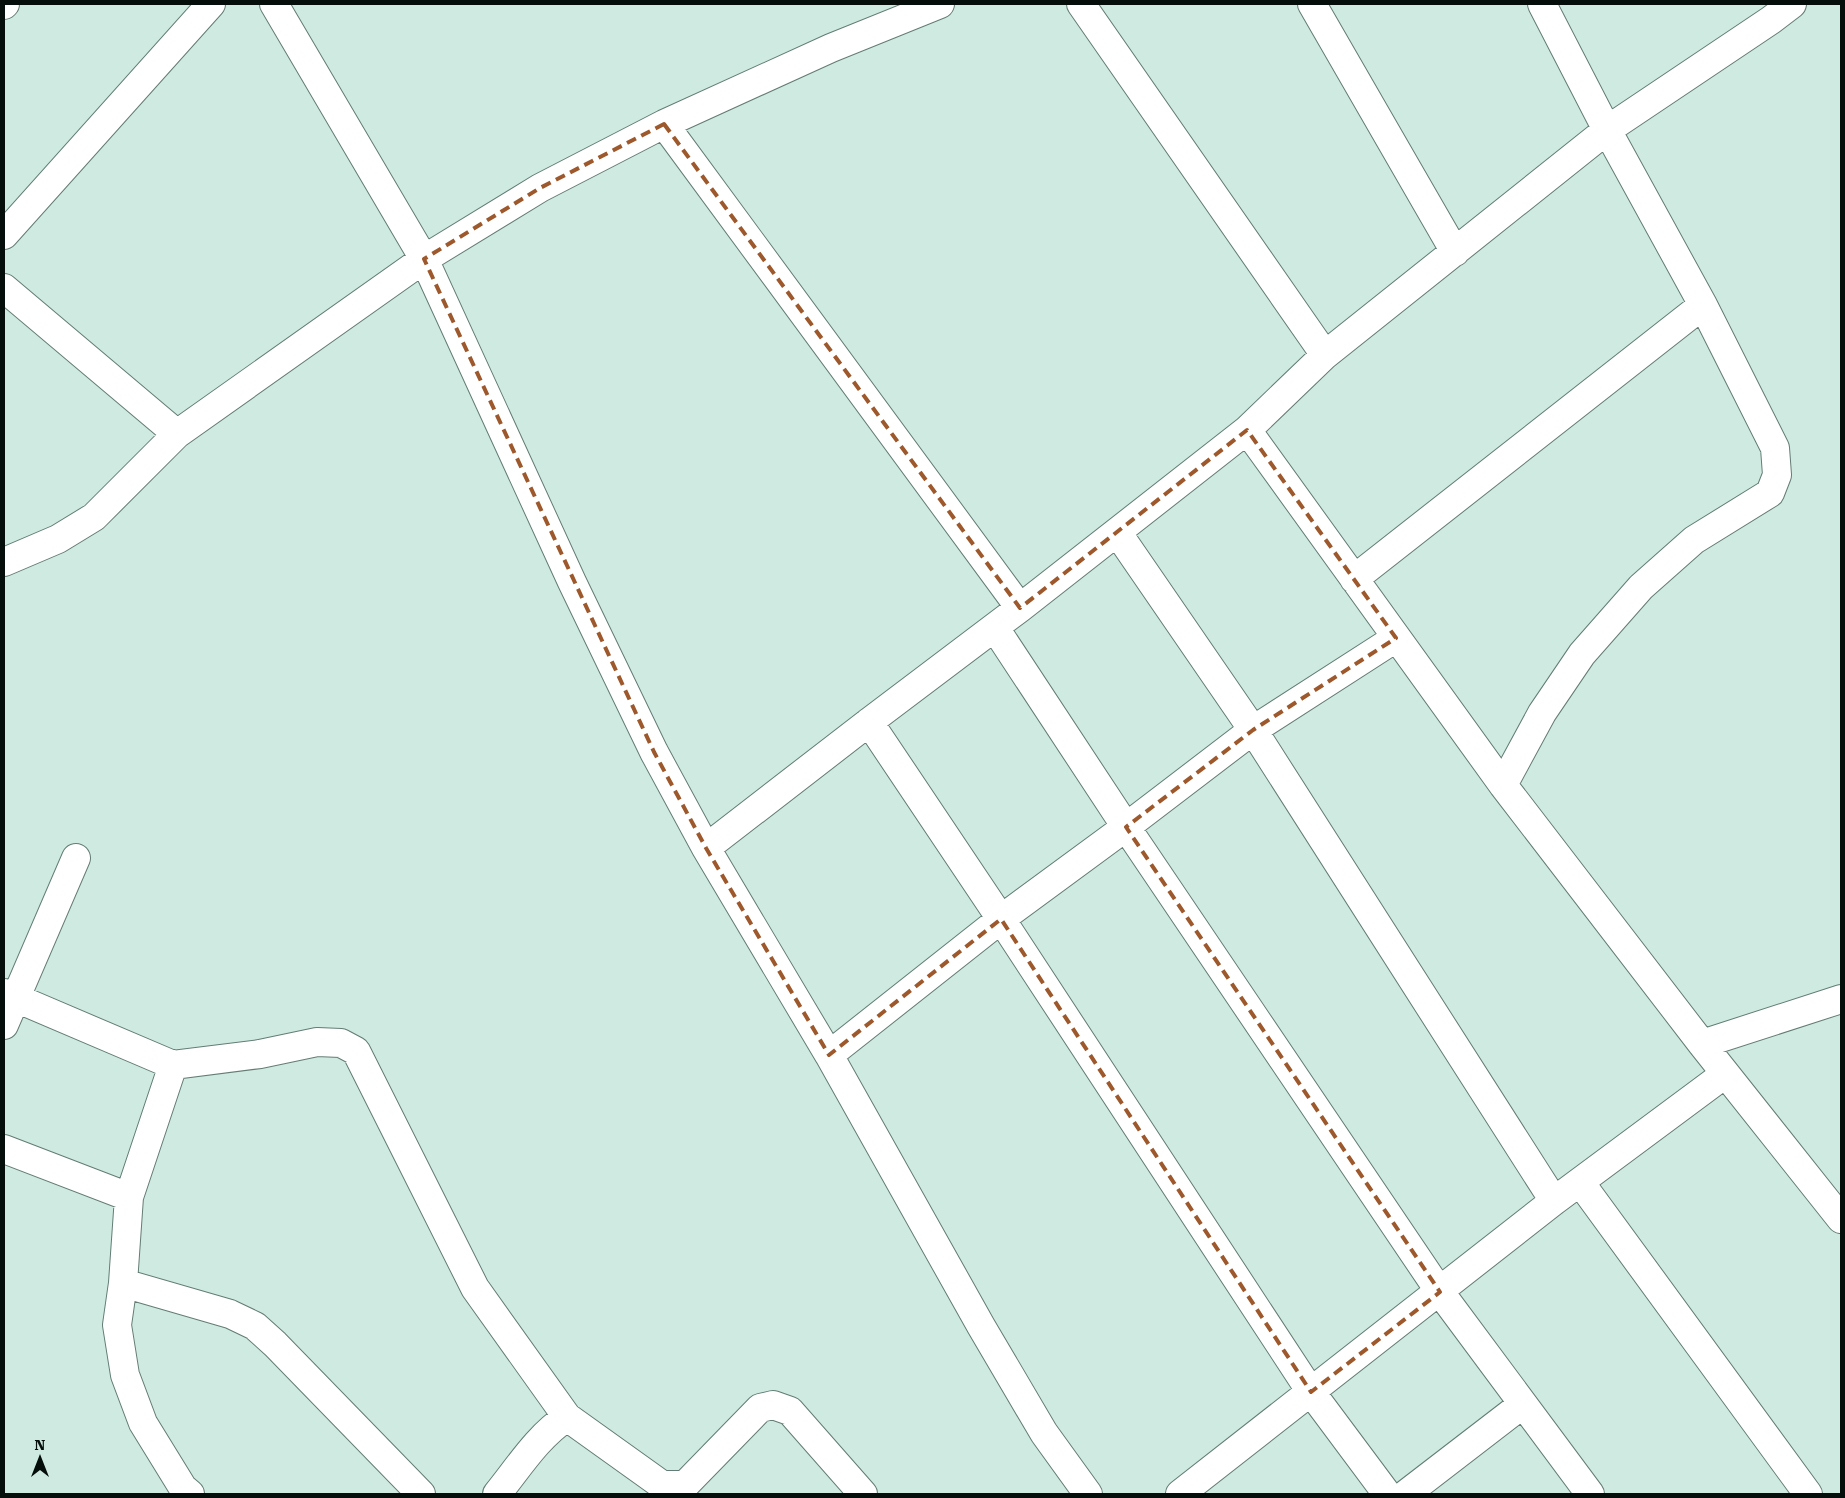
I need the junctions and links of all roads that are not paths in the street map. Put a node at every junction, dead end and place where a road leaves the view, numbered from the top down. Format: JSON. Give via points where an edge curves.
{"nodes":[{"id":1,"x":211,"y":4,"type":"edge"},
{"id":2,"x":274,"y":4,"type":"edge"},
{"id":3,"x":940,"y":4,"type":"edge"},
{"id":4,"x":1081,"y":4,"type":"edge"},
{"id":5,"x":1312,"y":4,"type":"edge"},
{"id":6,"x":1542,"y":4,"type":"edge"},
{"id":7,"x":1792,"y":4,"type":"edge"},
{"id":8,"x":664,"y":124,"type":"junction"},
{"id":9,"x":1607,"y":130,"type":"junction"},
{"id":10,"x":4,"y":235,"type":"edge"},
{"id":11,"x":1455,"y":252,"type":"junction"},
{"id":12,"x":424,"y":259,"type":"junction"},
{"id":13,"x":4,"y":288,"type":"edge"},
{"id":14,"x":1703,"y":305,"type":"junction"},
{"id":15,"x":1325,"y":355,"type":"junction"},
{"id":16,"x":1247,"y":430,"type":"junction"},
{"id":17,"x":177,"y":434,"type":"junction"},
{"id":18,"x":1117,"y":532,"type":"junction"},
{"id":19,"x":4,"y":562,"type":"edge"},
{"id":20,"x":1354,"y":578,"type":"junction"},
{"id":21,"x":1020,"y":608,"type":"junction"},
{"id":22,"x":995,"y":628,"type":"junction"},
{"id":23,"x":1396,"y":638,"type":"junction"},
{"id":24,"x":869,"y":722,"type":"junction"},
{"id":25,"x":1253,"y":730,"type":"junction"},
{"id":26,"x":1503,"y":785,"type":"junction"},
{"id":27,"x":1126,"y":827,"type":"junction"},
{"id":28,"x":706,"y":848,"type":"junction"},
{"id":29,"x":76,"y":858,"type":"dead end"},
{"id":30,"x":1001,"y":919,"type":"junction"},
{"id":31,"x":10,"y":995,"type":"edge"},
{"id":32,"x":1841,"y":999,"type":"edge"},
{"id":33,"x":4,"y":1025,"type":"edge"},
{"id":34,"x":1702,"y":1044,"type":"junction"},
{"id":35,"x":829,"y":1055,"type":"junction"},
{"id":36,"x":172,"y":1065,"type":"junction"},
{"id":37,"x":1725,"y":1074,"type":"junction"},
{"id":38,"x":4,"y":1149,"type":"edge"},
{"id":39,"x":1580,"y":1182,"type":"junction"},
{"id":40,"x":129,"y":1197,"type":"junction"},
{"id":41,"x":1554,"y":1201,"type":"junction"},
{"id":42,"x":1841,"y":1220,"type":"edge"},
{"id":43,"x":123,"y":1283,"type":"junction"},
{"id":44,"x":1440,"y":1292,"type":"junction"},
{"id":45,"x":1311,"y":1392,"type":"junction"},
{"id":46,"x":1523,"y":1404,"type":"junction"},
{"id":47,"x":567,"y":1418,"type":"junction"},
{"id":48,"x":190,"y":1494,"type":"edge"},
{"id":49,"x":421,"y":1494,"type":"edge"},
{"id":50,"x":497,"y":1494,"type":"edge"},
{"id":51,"x":863,"y":1494,"type":"edge"},
{"id":52,"x":1088,"y":1494,"type":"edge"},
{"id":53,"x":1180,"y":1494,"type":"edge"},
{"id":54,"x":1387,"y":1494,"type":"edge"},
{"id":55,"x":1406,"y":1494,"type":"edge"},
{"id":56,"x":1590,"y":1494,"type":"edge"},
{"id":57,"x":1808,"y":1494,"type":"edge"}],
"edges":[{"from":1,"to":10,"type":"street"},
{"from":2,"to":12,"type":"street"},
{"from":3,"to":8,"type":"street","via":[[831,48]]},
{"from":4,"to":15,"type":"street"},
{"from":5,"to":11,"type":"street"},
{"from":6,"to":9,"type":"street"},
{"from":7,"to":9,"type":"street"},
{"from":8,"to":12,"type":"street","via":[[540,188]]},
{"from":8,"to":21,"type":"street"},
{"from":9,"to":11,"type":"street"},
{"from":9,"to":14,"type":"street"},
{"from":11,"to":15,"type":"street"},
{"from":12,"to":17,"type":"street"},
{"from":12,"to":28,"type":"street","via":[[572,582],[654,752]]},
{"from":13,"to":17,"type":"street"},
{"from":14,"to":20,"type":"street"},
{"from":14,"to":26,"type":"street","via":[[1775,448],[1777,476],[1770,492],[1694,540],[1641,587],[1582,654],[1542,713]]},
{"from":15,"to":16,"type":"street"},
{"from":16,"to":18,"type":"street"},
{"from":16,"to":20,"type":"street"},
{"from":17,"to":19,"type":"street","via":[[94,517],[58,539]]},
{"from":18,"to":21,"type":"street"},
{"from":18,"to":25,"type":"street"},
{"from":20,"to":23,"type":"street"},
{"from":21,"to":22,"type":"street"},
{"from":22,"to":24,"type":"street"},
{"from":22,"to":27,"type":"street"},
{"from":23,"to":25,"type":"street"},
{"from":23,"to":26,"type":"street"},
{"from":24,"to":28,"type":"street"},
{"from":24,"to":30,"type":"street"},
{"from":25,"to":27,"type":"street"},
{"from":25,"to":41,"type":"street"},
{"from":26,"to":34,"type":"street"},
{"from":27,"to":30,"type":"street"},
{"from":27,"to":44,"type":"street"},
{"from":28,"to":35,"type":"street"},
{"from":29,"to":31,"type":"street"},
{"from":30,"to":35,"type":"street"},
{"from":30,"to":45,"type":"street"},
{"from":31,"to":33,"type":"street"},
{"from":31,"to":36,"type":"street"},
{"from":32,"to":34,"type":"street"},
{"from":34,"to":37,"type":"street"},
{"from":35,"to":52,"type":"street","via":[[1044,1433]]},
{"from":36,"to":40,"type":"street"},
{"from":36,"to":47,"type":"street","via":[[260,1054],[317,1042],[341,1043],[356,1051],[475,1288]]},
{"from":37,"to":39,"type":"street"},
{"from":37,"to":42,"type":"street"},
{"from":38,"to":40,"type":"street"},
{"from":39,"to":41,"type":"street"},
{"from":39,"to":57,"type":"street"},
{"from":40,"to":43,"type":"street"},
{"from":41,"to":44,"type":"street"},
{"from":43,"to":48,"type":"street","via":[[117,1325],[124,1375],[143,1423],[183,1488]]},
{"from":43,"to":49,"type":"street","via":[[230,1314],[255,1326]]},
{"from":44,"to":45,"type":"street"},
{"from":44,"to":46,"type":"street"},
{"from":45,"to":53,"type":"street"},
{"from":45,"to":54,"type":"street"},
{"from":46,"to":55,"type":"street"},
{"from":46,"to":56,"type":"street"},
{"from":47,"to":50,"type":"street","via":[[538,1441]]},
{"from":47,"to":51,"type":"street","via":[[662,1485],[685,1484],[760,1408],[773,1405],[790,1411]]}]}
